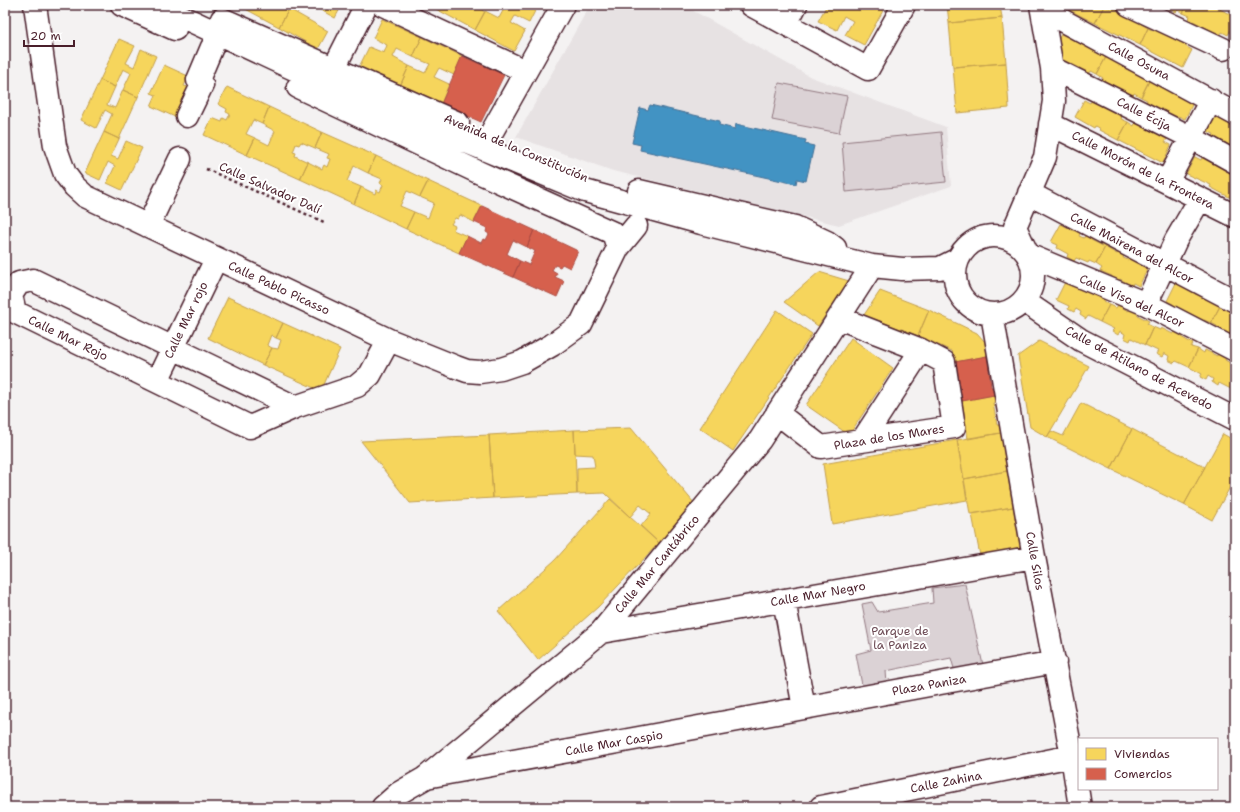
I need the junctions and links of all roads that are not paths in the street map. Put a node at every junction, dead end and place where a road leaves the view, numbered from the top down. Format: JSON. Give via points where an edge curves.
{"nodes":[{"id":1,"x":35,"y":5,"type":"edge"},
{"id":2,"x":122,"y":5,"type":"edge"},
{"id":3,"x":157,"y":5,"type":"edge"},
{"id":4,"x":189,"y":5,"type":"edge"},
{"id":5,"x":366,"y":5,"type":"edge"},
{"id":6,"x":383,"y":5,"type":"edge"},
{"id":7,"x":563,"y":5,"type":"edge"},
{"id":8,"x":751,"y":5,"type":"edge"},
{"id":9,"x":796,"y":5,"type":"edge"},
{"id":10,"x":904,"y":5,"type":"edge"},
{"id":11,"x":1129,"y":5,"type":"edge"},
{"id":12,"x":1042,"y":7,"type":"edge"},
{"id":13,"x":786,"y":24,"type":"junction"},
{"id":14,"x":212,"y":46,"type":"junction"},
{"id":15,"x":1223,"y":49,"type":"dead end"},
{"id":16,"x":334,"y":68,"type":"junction"},
{"id":17,"x":1052,"y":68,"type":"junction"},
{"id":18,"x":525,"y":71,"type":"junction"},
{"id":19,"x":1211,"y":100,"type":"junction"},
{"id":20,"x":1235,"y":114,"type":"edge"},
{"id":21,"x":187,"y":116,"type":"dead end"},
{"id":22,"x":1050,"y":124,"type":"junction"},
{"id":23,"x":488,"y":137,"type":"junction"},
{"id":24,"x":1190,"y":138,"type":"junction"},
{"id":25,"x":180,"y":159,"type":"dead end"},
{"id":26,"x":1235,"y":162,"type":"edge"},
{"id":27,"x":478,"y":172,"type":"junction"},
{"id":28,"x":1167,"y":182,"type":"junction"},
{"id":29,"x":1029,"y":193,"type":"junction"},
{"id":30,"x":1200,"y":199,"type":"junction"},
{"id":31,"x":1235,"y":216,"type":"edge"},
{"id":32,"x":701,"y":223,"type":"junction"},
{"id":33,"x":148,"y":226,"type":"junction"},
{"id":34,"x":636,"y":226,"type":"junction"},
{"id":35,"x":618,"y":248,"type":"junction"},
{"id":36,"x":1028,"y":255,"type":"junction"},
{"id":37,"x":216,"y":259,"type":"junction"},
{"id":38,"x":958,"y":259,"type":"junction"},
{"id":39,"x":862,"y":264,"type":"junction"},
{"id":40,"x":1163,"y":265,"type":"junction"},
{"id":41,"x":902,"y":270,"type":"junction"},
{"id":42,"x":963,"y":300,"type":"junction"},
{"id":43,"x":1024,"y":301,"type":"junction"},
{"id":44,"x":1235,"y":301,"type":"edge"},
{"id":45,"x":1146,"y":304,"type":"junction"},
{"id":46,"x":992,"y":314,"type":"junction"},
{"id":47,"x":839,"y":318,"type":"junction"},
{"id":48,"x":389,"y":340,"type":"junction"},
{"id":49,"x":173,"y":346,"type":"junction"},
{"id":50,"x":921,"y":350,"type":"junction"},
{"id":51,"x":1235,"y":350,"type":"edge"},
{"id":52,"x":157,"y":381,"type":"junction"},
{"id":53,"x":294,"y":407,"type":"junction"},
{"id":54,"x":777,"y":413,"type":"junction"},
{"id":55,"x":1235,"y":419,"type":"edge"},
{"id":56,"x":862,"y":441,"type":"junction"},
{"id":57,"x":1034,"y":557,"type":"junction"},
{"id":58,"x":784,"y":600,"type":"junction"},
{"id":59,"x":601,"y":632,"type":"junction"},
{"id":60,"x":1055,"y":662,"type":"junction"},
{"id":61,"x":804,"y":708,"type":"junction"},
{"id":62,"x":1072,"y":756,"type":"junction"},
{"id":63,"x":425,"y":778,"type":"junction"},
{"id":64,"x":383,"y":807,"type":"edge"},
{"id":65,"x":821,"y":807,"type":"edge"},
{"id":66,"x":1080,"y":807,"type":"edge"}],
"edges":[{"from":1,"to":33,"type":"street","name":"Calle Pablo Picasso","via":[[55,146],[65,174],[85,196]]},
{"from":2,"to":14,"type":"street","name":"Avenida de la Constitución"},
{"from":3,"to":32,"type":"street","name":"Avenida de la Constitución","via":[[326,84],[585,191]]},
{"from":4,"to":16,"type":"street","name":"Avenida de la Constitución"},
{"from":5,"to":16,"type":"street"},
{"from":6,"to":18,"type":"street"},
{"from":7,"to":18,"type":"street"},
{"from":8,"to":13,"type":"street"},
{"from":9,"to":13,"type":"street"},
{"from":10,"to":13,"type":"street","via":[[868,69]]},
{"from":11,"to":15,"type":"street"},
{"from":12,"to":17,"type":"street"},
{"from":12,"to":19,"type":"street","name":"Calle Osuna"},
{"from":14,"to":21,"type":"street","via":[[198,80],[202,85]]},
{"from":14,"to":27,"type":"street","name":"Avenida de la Constitución"},
{"from":16,"to":23,"type":"street","name":"Avenida de la Constitución"},
{"from":17,"to":22,"type":"street","via":[[1054,101]]},
{"from":17,"to":24,"type":"street","name":"Calle Écija"},
{"from":18,"to":23,"type":"street"},
{"from":19,"to":20,"type":"street","name":"Calle Osuna"},
{"from":19,"to":24,"type":"street"},
{"from":22,"to":28,"type":"street","name":"Calle Morón de la Frontera"},
{"from":22,"to":29,"type":"street","via":[[1045,157]]},
{"from":23,"to":39,"type":"street","name":"Avenida de la Constitución","via":[[591,181],[795,227],[827,242]]},
{"from":24,"to":26,"type":"street","name":"Calle Écija"},
{"from":24,"to":28,"type":"street"},
{"from":25,"to":33,"type":"street"},
{"from":27,"to":34,"type":"street","name":"Avenida de la Constitución"},
{"from":27,"to":35,"type":"street","name":"Avenida de la Constitución","via":[[613,233]]},
{"from":28,"to":30,"type":"street","name":"Calle Morón de la Frontera"},
{"from":29,"to":36,"type":"street","via":[[1015,227]]},
{"from":29,"to":40,"type":"street","name":"Calle Mairena del Alcor"},
{"from":30,"to":31,"type":"street","name":"Calle Morón de la Frontera"},
{"from":30,"to":40,"type":"street"},
{"from":32,"to":34,"type":"street","name":"Avenida de la Constitución"},
{"from":32,"to":39,"type":"street","name":"Avenida de la Constitución"},
{"from":33,"to":37,"type":"street","name":"Calle Pablo Picasso"},
{"from":34,"to":35,"type":"street","name":"Calle Pablo Picasso"},
{"from":35,"to":48,"type":"street","name":"Calle Pablo Picasso","via":[[581,324],[522,362],[501,369],[467,371]]},
{"from":36,"to":38,"type":"street","via":[[1010,239],[992,236],[975,241]]},
{"from":36,"to":43,"type":"street","via":[[1034,279]]},
{"from":36,"to":45,"type":"street","name":"Calle Viso del Alcor"},
{"from":37,"to":48,"type":"street","name":"Calle Pablo Picasso"},
{"from":37,"to":49,"type":"street","name":"Calle Mar rojo"},
{"from":38,"to":41,"type":"street","name":"Avenida de la Constitución","via":[[940,268]]},
{"from":38,"to":42,"type":"street","via":[[955,280]]},
{"from":39,"to":41,"type":"street","name":"Avenida de la Constitución"},
{"from":39,"to":47,"type":"street","name":"Calle Mar Cantábrico"},
{"from":40,"to":44,"type":"street","name":"Calle Mairena del Alcor"},
{"from":40,"to":45,"type":"street"},
{"from":41,"to":42,"type":"street","name":"Avenida de la Constitución","via":[[942,285]]},
{"from":42,"to":46,"type":"street","via":[[981,312]]},
{"from":43,"to":46,"type":"street","via":[[1004,314]]},
{"from":43,"to":55,"type":"street","name":"Calle de Atilano de Acevedo","via":[[1081,340]]},
{"from":45,"to":51,"type":"street","name":"Calle Viso del Alcor"},
{"from":46,"to":57,"type":"street","name":"Calle Silos"},
{"from":47,"to":50,"type":"street","name":"Plaza de los Mares"},
{"from":47,"to":54,"type":"street","name":"Calle Mar Cantábrico"},
{"from":48,"to":53,"type":"street","name":"Calle Mar Rojo","via":[[370,375],[357,386]]},
{"from":49,"to":52,"type":"street","name":"Calle Mar rojo"},
{"from":49,"to":52,"type":"street","name":"Calle Mar Rojo","via":[[33,280],[19,283],[11,295],[15,312]]},
{"from":49,"to":53,"type":"street","name":"Calle Mar Rojo"},
{"from":50,"to":56,"type":"street"},
{"from":50,"to":56,"type":"street","name":"Plaza de los Mares","via":[[944,362],[954,427]]},
{"from":52,"to":53,"type":"street","name":"Calle Mar Rojo","via":[[250,427]]},
{"from":54,"to":56,"type":"street","name":"Plaza de los Mares","via":[[821,447]]},
{"from":54,"to":59,"type":"street","name":"Calle Mar Cantábrico","via":[[760,440]]},
{"from":57,"to":58,"type":"street","name":"Calle Mar Negro"},
{"from":57,"to":60,"type":"street","name":"Calle Silos"},
{"from":58,"to":59,"type":"street","name":"Calle Mar Negro"},
{"from":58,"to":61,"type":"street"},
{"from":59,"to":63,"type":"street","name":"Calle Mar Cantábrico"},
{"from":60,"to":61,"type":"street","name":"Plaza Paniza"},
{"from":60,"to":62,"type":"street","name":"Calle Silos"},
{"from":61,"to":63,"type":"street","name":"Calle Mar Caspio"},
{"from":62,"to":65,"type":"street","name":"Calle Zahina"},
{"from":62,"to":66,"type":"street","name":"Calle Silos"},
{"from":63,"to":64,"type":"street","name":"Calle Mar Cantábrico","via":[[399,793]]}]}
